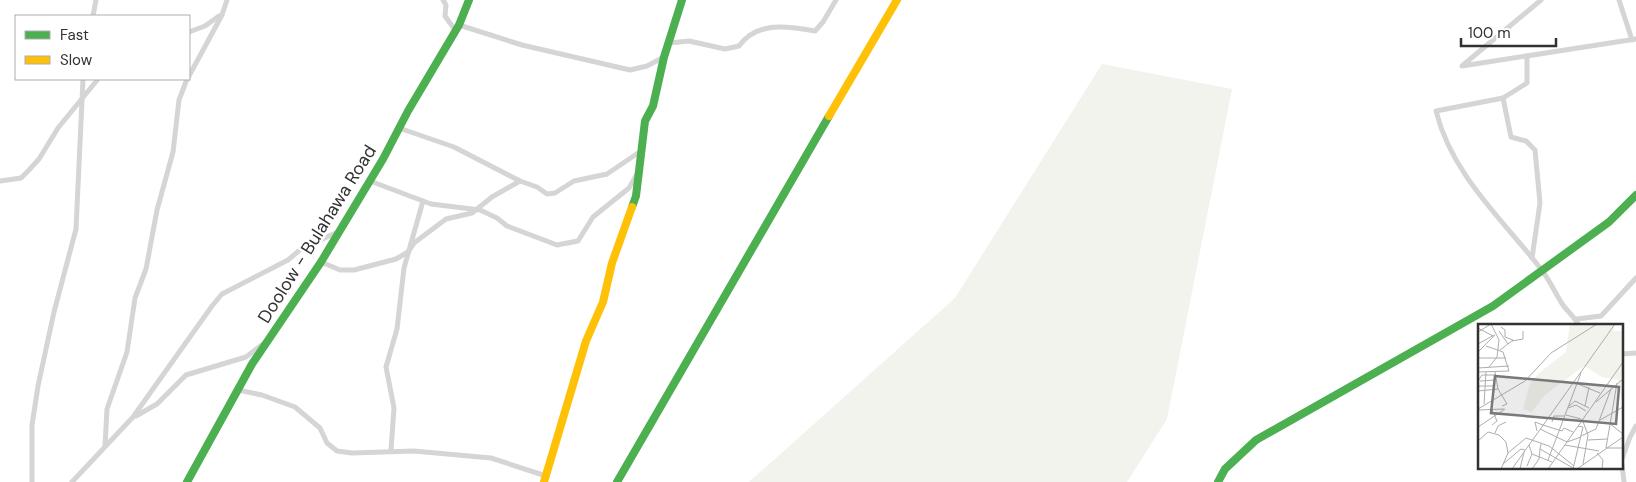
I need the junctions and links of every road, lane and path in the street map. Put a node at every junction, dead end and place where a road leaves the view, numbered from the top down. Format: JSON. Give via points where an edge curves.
{"nodes":[{"id":1,"x":96,"y":0,"type":"edge"},
{"id":2,"x":227,"y":0,"type":"edge"},
{"id":3,"x":443,"y":0,"type":"edge"},
{"id":4,"x":469,"y":0,"type":"edge"},
{"id":5,"x":682,"y":0,"type":"edge"},
{"id":6,"x":836,"y":0,"type":"edge"},
{"id":7,"x":897,"y":0,"type":"edge"},
{"id":8,"x":1541,"y":0,"type":"edge"},
{"id":9,"x":1619,"y":0,"type":"edge"},
{"id":10,"x":93,"y":15,"type":"edge"},
{"id":11,"x":222,"y":15,"type":"junction"},
{"id":12,"x":457,"y":28,"type":"junction"},
{"id":13,"x":190,"y":32,"type":"edge"},
{"id":14,"x":1634,"y":39,"type":"edge"},
{"id":15,"x":670,"y":43,"type":"junction"},
{"id":16,"x":1527,"y":56,"type":"junction"},
{"id":17,"x":664,"y":57,"type":"junction"},
{"id":18,"x":190,"y":73,"type":"edge"},
{"id":19,"x":83,"y":80,"type":"edge"},
{"id":20,"x":97,"y":80,"type":"edge"},
{"id":21,"x":187,"y":80,"type":"edge"},
{"id":22,"x":82,"y":98,"type":"junction"},
{"id":23,"x":1503,"y":98,"type":"junction"},
{"id":24,"x":399,"y":128,"type":"junction"},
{"id":25,"x":641,"y":152,"type":"junction"},
{"id":26,"x":639,"y":171,"type":"junction"},
{"id":27,"x":0,"y":181,"type":"edge"},
{"id":28,"x":370,"y":181,"type":"junction"},
{"id":29,"x":520,"y":181,"type":"junction"},
{"id":30,"x":1636,"y":196,"type":"edge"},
{"id":31,"x":423,"y":201,"type":"junction"},
{"id":32,"x":477,"y":210,"type":"junction"},
{"id":33,"x":340,"y":231,"type":"junction"},
{"id":34,"x":408,"y":252,"type":"junction"},
{"id":35,"x":1532,"y":258,"type":"junction"},
{"id":36,"x":321,"y":262,"type":"junction"},
{"id":37,"x":1543,"y":271,"type":"junction"},
{"id":38,"x":1636,"y":278,"type":"edge"},
{"id":39,"x":1577,"y":319,"type":"junction"},
{"id":40,"x":1579,"y":324,"type":"edge"},
{"id":41,"x":270,"y":340,"type":"junction"},
{"id":42,"x":238,"y":390,"type":"junction"},
{"id":43,"x":133,"y":417,"type":"junction"},
{"id":44,"x":1636,"y":426,"type":"edge"},
{"id":45,"x":1624,"y":435,"type":"edge"},
{"id":46,"x":1630,"y":437,"type":"junction"},
{"id":47,"x":105,"y":446,"type":"junction"},
{"id":48,"x":391,"y":450,"type":"junction"},
{"id":49,"x":1624,"y":454,"type":"edge"},
{"id":50,"x":545,"y":479,"type":"edge"},
{"id":51,"x":32,"y":482,"type":"edge"},
{"id":52,"x":72,"y":482,"type":"edge"},
{"id":53,"x":187,"y":482,"type":"edge"},
{"id":54,"x":617,"y":482,"type":"edge"},
{"id":55,"x":1218,"y":482,"type":"edge"}],
"edges":[{"from":1,"to":10,"type":"street"},
{"from":2,"to":11,"type":"street"},
{"from":3,"to":12,"type":"street","via":[[445,16]]},
{"from":4,"to":12,"type":"street","name":"Doolow - Bulahawa Road"},
{"from":5,"to":15,"type":"street"},
{"from":6,"to":15,"type":"street","via":[[815,31],[790,26],[757,30],[746,36],[739,46],[725,49],[689,41]]},
{"from":7,"to":54,"type":"street"},
{"from":8,"to":16,"type":"street","via":[[1462,66]]},
{"from":9,"to":14,"type":"street"},
{"from":11,"to":13,"type":"street"},
{"from":11,"to":18,"type":"street"},
{"from":12,"to":17,"type":"street","via":[[630,70]]},
{"from":12,"to":24,"type":"street","name":"Doolow - Bulahawa Road"},
{"from":14,"to":16,"type":"street"},
{"from":15,"to":17,"type":"street"},
{"from":16,"to":23,"type":"street","via":[[1527,83]]},
{"from":17,"to":25,"type":"street","via":[[653,106],[645,121]]},
{"from":19,"to":22,"type":"street"},
{"from":20,"to":22,"type":"street"},
{"from":21,"to":47,"type":"street","via":[[179,100],[172,152],[146,269],[135,298],[127,352],[107,409]]},
{"from":22,"to":27,"type":"street","via":[[29,170],[21,178]]},
{"from":22,"to":51,"type":"street","via":[[76,229],[38,386],[32,425]]},
{"from":23,"to":35,"type":"street","via":[[1511,137],[1526,142],[1535,150],[1540,203]]},
{"from":23,"to":35,"type":"street","via":[[1436,111],[1442,134],[1463,172],[1481,199]]},
{"from":24,"to":28,"type":"street","name":"Doolow - Bulahawa Road"},
{"from":24,"to":29,"type":"street","via":[[454,147]]},
{"from":25,"to":26,"type":"street"},
{"from":25,"to":29,"type":"street","via":[[606,174],[574,181],[554,193],[547,194],[537,186]]},
{"from":26,"to":32,"type":"street","via":[[629,188],[593,217],[578,241],[566,245],[545,241]]},
{"from":26,"to":50,"type":"street","via":[[631,212],[612,263],[603,302],[586,341]]},
{"from":28,"to":31,"type":"street"},
{"from":28,"to":33,"type":"street","name":"Doolow - Bulahawa Road"},
{"from":29,"to":32,"type":"street"},
{"from":30,"to":37,"type":"street","via":[[1609,222]]},
{"from":31,"to":32,"type":"street"},
{"from":31,"to":34,"type":"street"},
{"from":32,"to":34,"type":"street","via":[[446,219]]},
{"from":33,"to":36,"type":"street","name":"Doolow - Bulahawa Road"},
{"from":33,"to":43,"type":"street","via":[[222,294]]},
{"from":34,"to":36,"type":"street","via":[[396,259],[354,270],[340,270]]},
{"from":34,"to":48,"type":"street","via":[[398,304],[397,329],[386,367],[394,408]]},
{"from":35,"to":37,"type":"street"},
{"from":36,"to":41,"type":"street","name":"Doolow - Bulahawa Road"},
{"from":37,"to":39,"type":"street","via":[[1562,305]]},
{"from":37,"to":55,"type":"street","via":[[1493,306],[1256,440],[1225,469]]},
{"from":38,"to":39,"type":"street","via":[[1601,316]]},
{"from":39,"to":40,"type":"street"},
{"from":41,"to":42,"type":"street","name":"Doolow - Bulahawa Road"},
{"from":41,"to":43,"type":"street","via":[[246,357],[186,375],[158,404]]},
{"from":42,"to":48,"type":"street","via":[[295,407],[320,428],[327,443],[337,451]]},
{"from":42,"to":53,"type":"street","name":"Doolow - Bulahawa Road"},
{"from":43,"to":47,"type":"street"},
{"from":44,"to":46,"type":"street"},
{"from":45,"to":46,"type":"street"},
{"from":46,"to":49,"type":"street"},
{"from":47,"to":52,"type":"street"},
{"from":48,"to":50,"type":"street","via":[[491,458]]}]}
